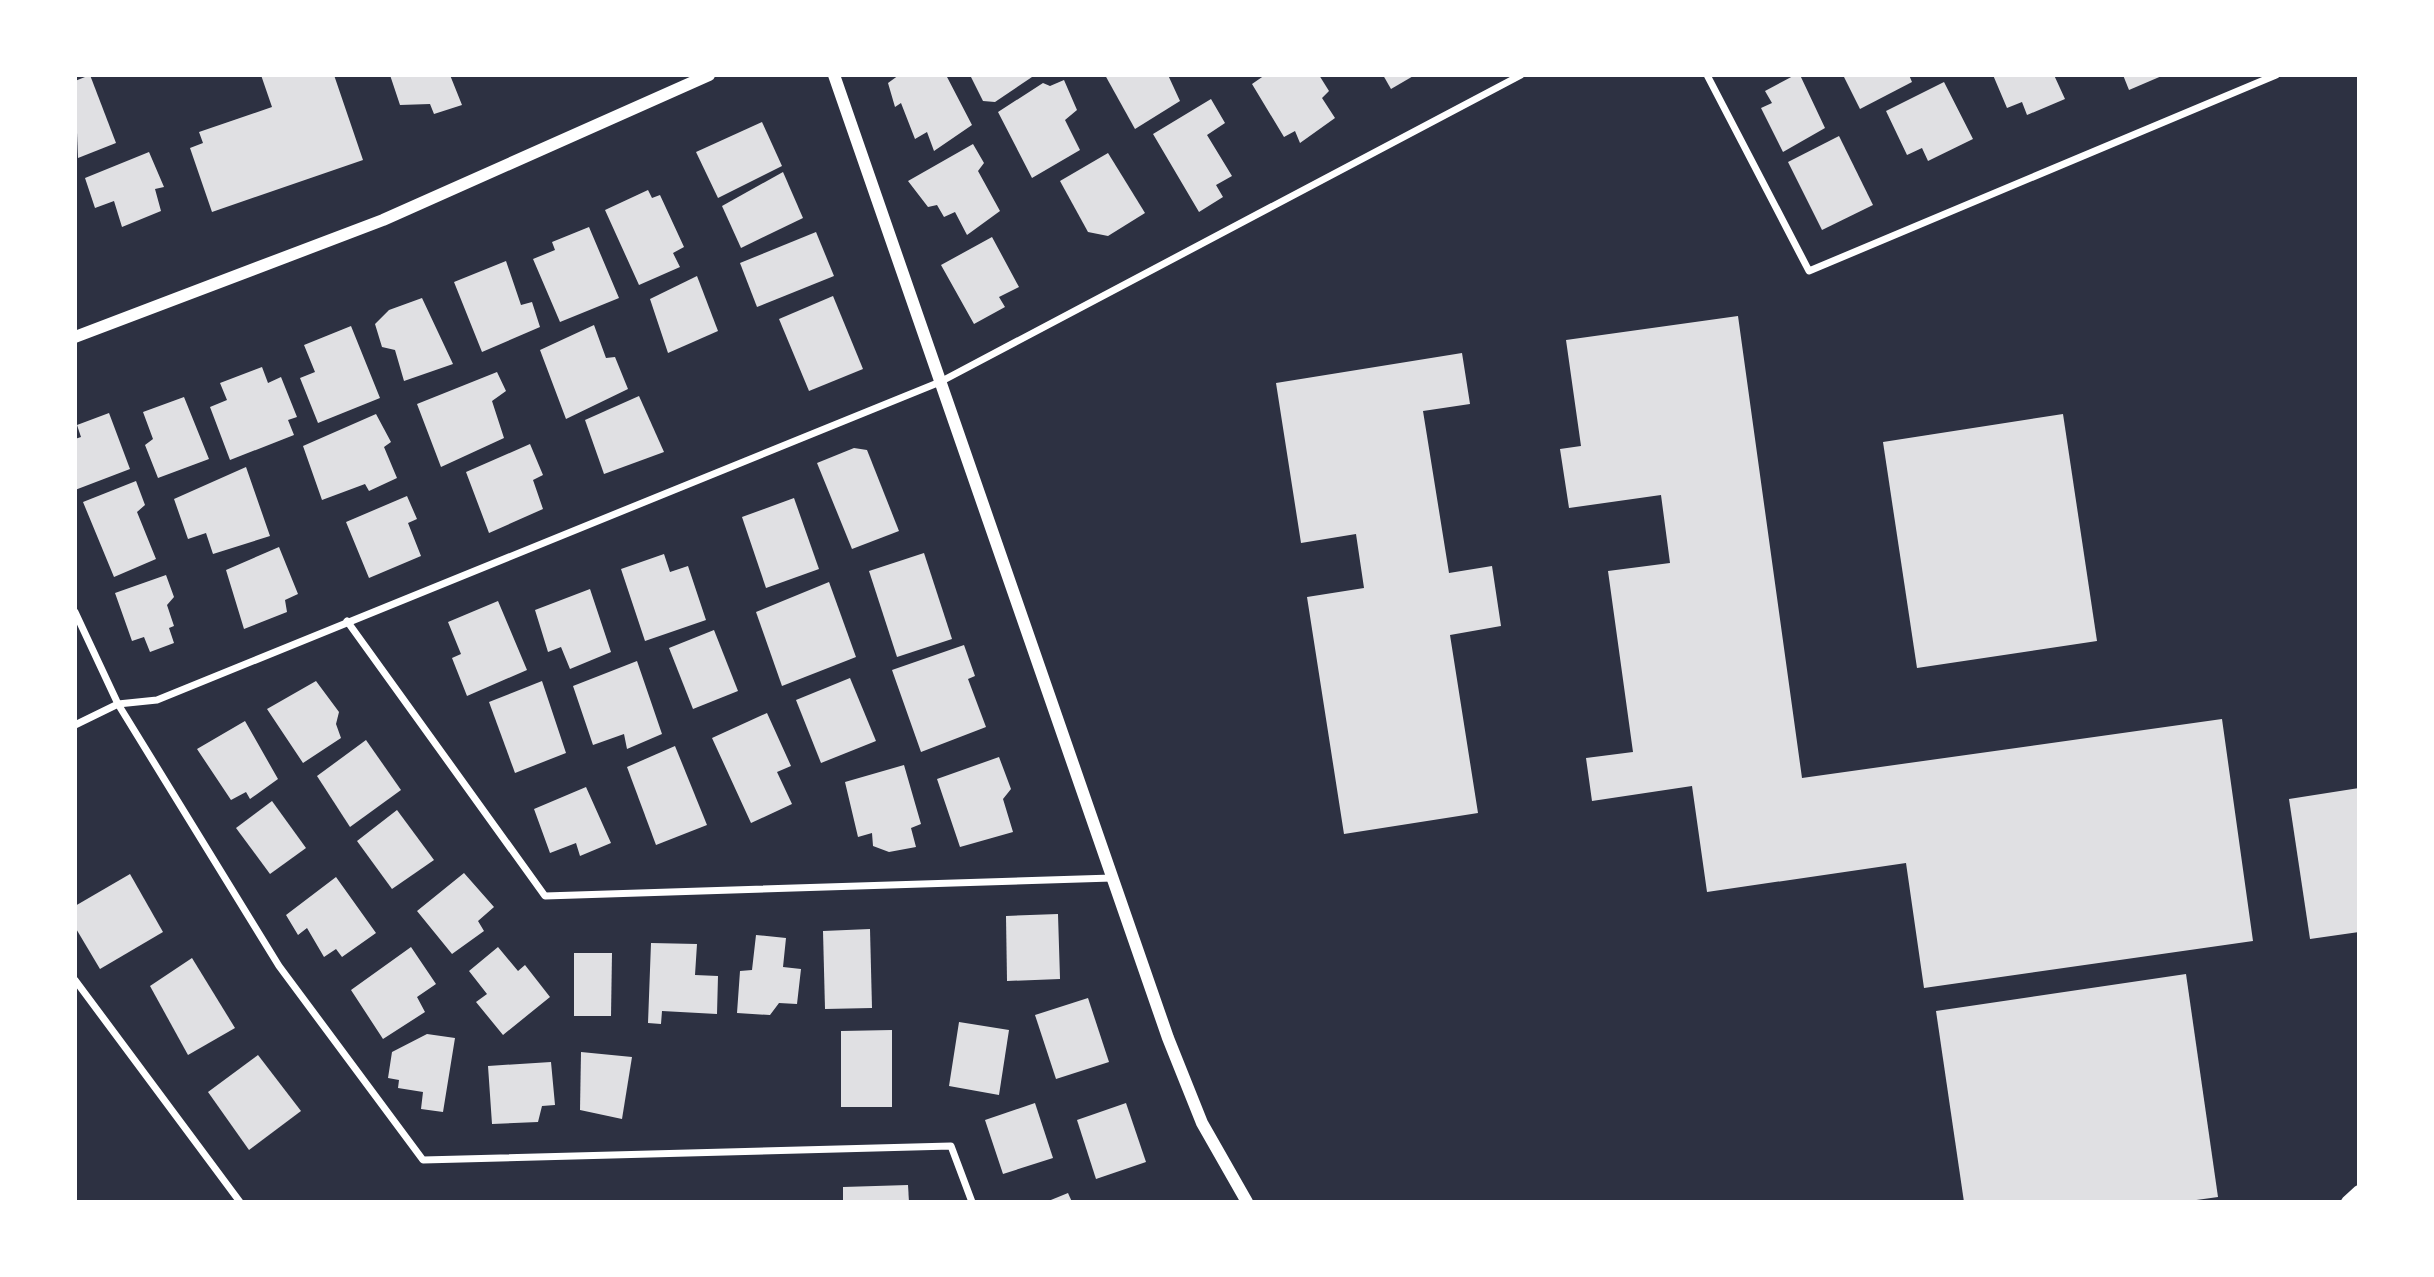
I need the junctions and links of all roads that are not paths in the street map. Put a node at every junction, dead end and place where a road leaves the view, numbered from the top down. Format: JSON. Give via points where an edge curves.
{"nodes":[{"id":1,"x":709,"y":75,"type":"edge"},
{"id":2,"x":834,"y":75,"type":"edge"},
{"id":3,"x":1521,"y":75,"type":"edge"},
{"id":4,"x":1707,"y":75,"type":"edge"},
{"id":5,"x":2276,"y":75,"type":"edge"},
{"id":6,"x":75,"y":337,"type":"edge"},
{"id":7,"x":940,"y":382,"type":"junction"},
{"id":8,"x":75,"y":612,"type":"edge"},
{"id":9,"x":347,"y":621,"type":"junction"},
{"id":10,"x":118,"y":704,"type":"junction"},
{"id":11,"x":75,"y":725,"type":"edge"},
{"id":12,"x":1112,"y":878,"type":"junction"},
{"id":13,"x":75,"y":980,"type":"edge"},
{"id":14,"x":2359,"y":1191,"type":"edge"},
{"id":15,"x":240,"y":1202,"type":"edge"},
{"id":16,"x":972,"y":1202,"type":"edge"},
{"id":17,"x":1247,"y":1202,"type":"edge"},
{"id":18,"x":2347,"y":1202,"type":"edge"}],
"edges":[{"from":1,"to":6,"type":"street","via":[[383,220]]},
{"from":2,"to":7,"type":"street"},
{"from":3,"to":7,"type":"street"},
{"from":4,"to":5,"type":"street","via":[[1809,271]]},
{"from":7,"to":9,"type":"street"},
{"from":7,"to":12,"type":"street"},
{"from":8,"to":10,"type":"street"},
{"from":9,"to":10,"type":"street","via":[[156,700]]},
{"from":9,"to":12,"type":"street","via":[[545,896]]},
{"from":10,"to":11,"type":"street"},
{"from":10,"to":16,"type":"street","via":[[279,966],[423,1160],[951,1146]]},
{"from":12,"to":17,"type":"street","via":[[1202,1123]]},
{"from":13,"to":15,"type":"street"},
{"from":14,"to":18,"type":"street"}]}
